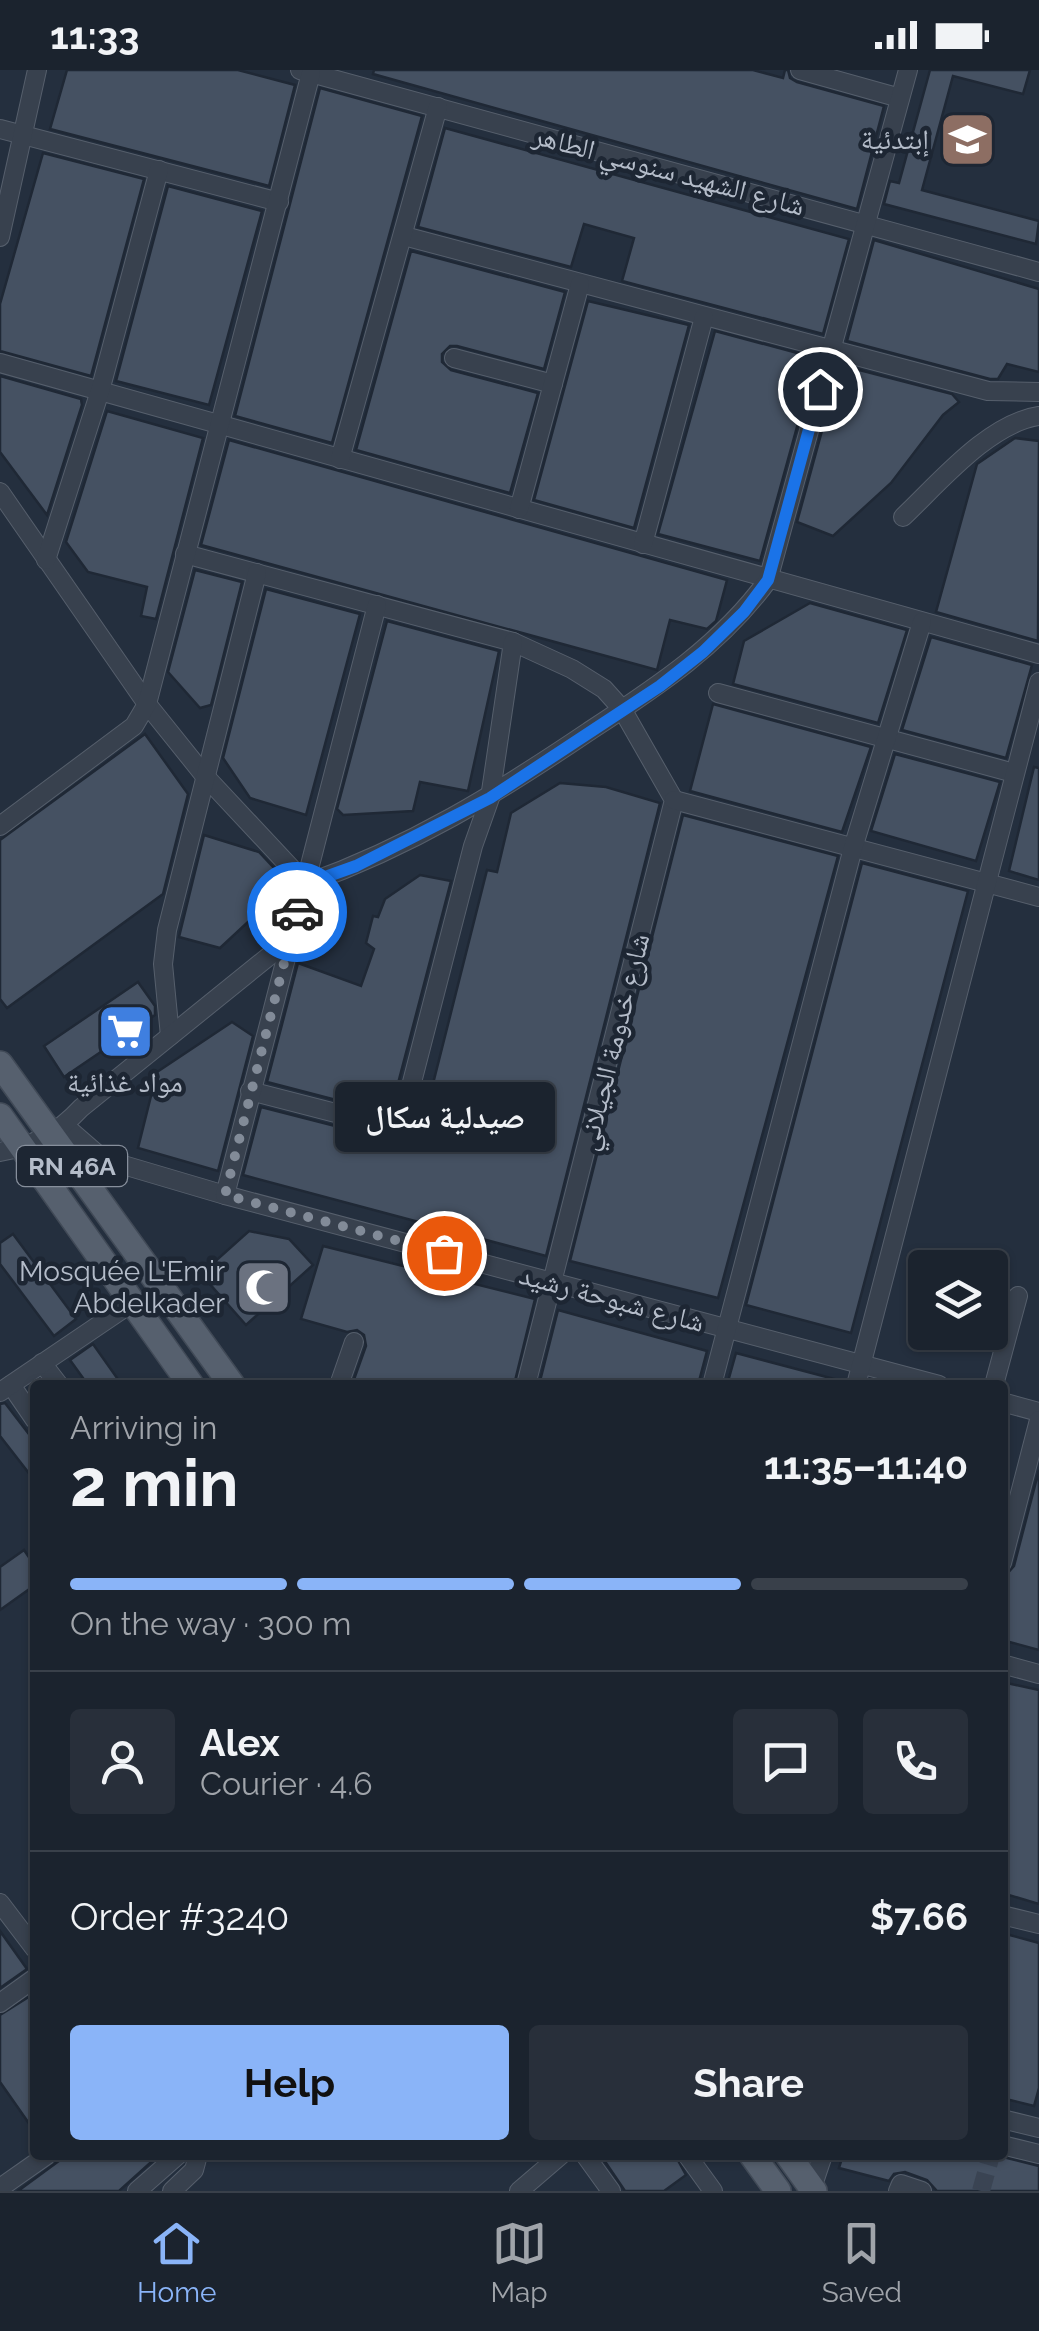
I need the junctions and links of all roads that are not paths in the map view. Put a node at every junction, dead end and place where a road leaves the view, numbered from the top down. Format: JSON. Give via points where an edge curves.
{"nodes":[{"id":1,"x":37,"y":70,"type":"edge"},
{"id":2,"x":800,"y":70,"type":"edge"},
{"id":3,"x":908,"y":70,"type":"edge"},
{"id":4,"x":305,"y":72,"type":"edge"},
{"id":5,"x":900,"y":98,"type":"junction"},
{"id":6,"x":438,"y":108,"type":"junction"},
{"id":7,"x":0,"y":129,"type":"edge"},
{"id":8,"x":22,"y":136,"type":"junction"},
{"id":9,"x":158,"y":170,"type":"junction"},
{"id":10,"x":279,"y":202,"type":"junction"},
{"id":11,"x":863,"y":223,"type":"junction"},
{"id":12,"x":404,"y":236,"type":"junction"},
{"id":13,"x":0,"y":237,"type":"edge"},
{"id":14,"x":1039,"y":272,"type":"edge"},
{"id":15,"x":580,"y":284,"type":"junction"},
{"id":16,"x":704,"y":317,"type":"junction"},
{"id":17,"x":831,"y":351,"type":"junction"},
{"id":18,"x":454,"y":358,"type":"dead end"},
{"id":19,"x":0,"y":363,"type":"edge"},
{"id":20,"x":553,"y":384,"type":"junction"},
{"id":21,"x":100,"y":391,"type":"junction"},
{"id":22,"x":1039,"y":392,"type":"edge"},
{"id":23,"x":1039,"y":416,"type":"edge"},
{"id":24,"x":218,"y":424,"type":"junction"},
{"id":25,"x":340,"y":459,"type":"junction"},
{"id":26,"x":0,"y":492,"type":"edge"},
{"id":27,"x":518,"y":510,"type":"junction"},
{"id":28,"x":903,"y":516,"type":"dead end"},
{"id":29,"x":642,"y":544,"type":"junction"},
{"id":30,"x":185,"y":554,"type":"junction"},
{"id":31,"x":46,"y":560,"type":"junction"},
{"id":32,"x":257,"y":574,"type":"junction"},
{"id":33,"x":768,"y":580,"type":"junction"},
{"id":34,"x":377,"y":605,"type":"junction"},
{"id":35,"x":922,"y":622,"type":"junction"},
{"id":36,"x":513,"y":642,"type":"junction"},
{"id":37,"x":1039,"y":654,"type":"edge"},
{"id":38,"x":1039,"y":682,"type":"edge"},
{"id":39,"x":718,"y":693,"type":"dead end"},
{"id":40,"x":147,"y":704,"type":"junction"},
{"id":41,"x":622,"y":710,"type":"junction"},
{"id":42,"x":887,"y":739,"type":"junction"},
{"id":43,"x":1014,"y":773,"type":"junction"},
{"id":44,"x":204,"y":774,"type":"junction"},
{"id":45,"x":490,"y":798,"type":"junction"},
{"id":46,"x":674,"y":800,"type":"junction"},
{"id":47,"x":0,"y":826,"type":"edge"},
{"id":48,"x":853,"y":848,"type":"junction"},
{"id":49,"x":984,"y":882,"type":"junction"},
{"id":50,"x":306,"y":884,"type":"junction"},
{"id":51,"x":1039,"y":896,"type":"edge"},
{"id":52,"x":289,"y":940,"type":"junction"},
{"id":53,"x":170,"y":1036,"type":"junction"},
{"id":54,"x":0,"y":1064,"type":"edge"},
{"id":55,"x":250,"y":1091,"type":"junction"},
{"id":56,"x":0,"y":1116,"type":"edge"},
{"id":57,"x":57,"y":1131,"type":"junction"},
{"id":58,"x":12,"y":1150,"type":"edge"},
{"id":59,"x":225,"y":1195,"type":"junction"},
{"id":60,"x":554,"y":1282,"type":"junction"},
{"id":61,"x":1018,"y":1296,"type":"dead end"},
{"id":62,"x":132,"y":1302,"type":"junction"},
{"id":63,"x":727,"y":1328,"type":"junction"},
{"id":64,"x":354,"y":1342,"type":"dead end"},
{"id":65,"x":42,"y":1363,"type":"junction"},
{"id":66,"x":862,"y":1364,"type":"junction"},
{"id":67,"x":54,"y":1380,"type":"edge"},
{"id":68,"x":187,"y":1380,"type":"edge"},
{"id":69,"x":223,"y":1380,"type":"edge"},
{"id":70,"x":341,"y":1380,"type":"edge"},
{"id":71,"x":527,"y":1380,"type":"edge"},
{"id":72,"x":713,"y":1380,"type":"edge"},
{"id":73,"x":857,"y":1380,"type":"edge"},
{"id":74,"x":921,"y":1380,"type":"edge"},
{"id":75,"x":995,"y":1380,"type":"edge"},
{"id":76,"x":6,"y":1388,"type":"edge"},
{"id":77,"x":1008,"y":1404,"type":"edge"},
{"id":78,"x":30,"y":1414,"type":"edge"},
{"id":79,"x":1039,"y":1416,"type":"edge"},
{"id":80,"x":1008,"y":1539,"type":"edge"},
{"id":81,"x":1008,"y":1666,"type":"edge"},
{"id":82,"x":1039,"y":1674,"type":"edge"},
{"id":83,"x":0,"y":1903,"type":"edge"},
{"id":84,"x":1008,"y":1916,"type":"edge"},
{"id":85,"x":1039,"y":1924,"type":"edge"},
{"id":86,"x":30,"y":1935,"type":"edge"},
{"id":87,"x":30,"y":1982,"type":"edge"},
{"id":88,"x":0,"y":2003,"type":"edge"},
{"id":89,"x":1008,"y":2120,"type":"edge"},
{"id":90,"x":1039,"y":2128,"type":"edge"},
{"id":91,"x":1008,"y":2146,"type":"edge"},
{"id":92,"x":1039,"y":2154,"type":"edge"},
{"id":93,"x":43,"y":2160,"type":"edge"},
{"id":94,"x":172,"y":2160,"type":"edge"},
{"id":95,"x":197,"y":2160,"type":"edge"},
{"id":96,"x":555,"y":2160,"type":"edge"},
{"id":97,"x":589,"y":2160,"type":"edge"},
{"id":98,"x":690,"y":2160,"type":"edge"},
{"id":99,"x":756,"y":2160,"type":"edge"},
{"id":100,"x":792,"y":2160,"type":"edge"},
{"id":101,"x":822,"y":2160,"type":"edge"},
{"id":102,"x":22,"y":2184,"type":"edge"},
{"id":103,"x":703,"y":2187,"type":"edge"},
{"id":104,"x":0,"y":2188,"type":"edge"},
{"id":105,"x":899,"y":2188,"type":"edge"},
{"id":106,"x":813,"y":2189,"type":"edge"},
{"id":107,"x":137,"y":2191,"type":"edge"},
{"id":108,"x":172,"y":2191,"type":"edge"},
{"id":109,"x":519,"y":2191,"type":"edge"},
{"id":110,"x":611,"y":2191,"type":"edge"},
{"id":111,"x":778,"y":2191,"type":"edge"},
{"id":112,"x":922,"y":2191,"type":"edge"}],
"edges":[{"from":1,"to":8,"type":"street"},
{"from":2,"to":5,"type":"street"},
{"from":3,"to":5,"type":"street"},
{"from":4,"to":6,"type":"street","name":"شارع الشهيد سنوسي الطاهر"},
{"from":4,"to":10,"type":"street"},
{"from":5,"to":11,"type":"street"},
{"from":6,"to":11,"type":"street","name":"شارع الشهيد سنوسي الطاهر"},
{"from":6,"to":12,"type":"street"},
{"from":7,"to":8,"type":"street"},
{"from":8,"to":9,"type":"street"},
{"from":8,"to":13,"type":"street"},
{"from":9,"to":10,"type":"street"},
{"from":9,"to":21,"type":"street"},
{"from":10,"to":24,"type":"street"},
{"from":11,"to":14,"type":"street","name":"شارع الشهيد سنوسي الطاهر"},
{"from":11,"to":17,"type":"street"},
{"from":12,"to":15,"type":"street"},
{"from":12,"to":25,"type":"street"},
{"from":15,"to":16,"type":"street"},
{"from":15,"to":20,"type":"street"},
{"from":16,"to":17,"type":"street"},
{"from":16,"to":29,"type":"street"},
{"from":17,"to":22,"type":"street","via":[[988,391]]},
{"from":17,"to":33,"type":"street"},
{"from":18,"to":20,"type":"street"},
{"from":19,"to":21,"type":"street"},
{"from":20,"to":27,"type":"street"},
{"from":21,"to":24,"type":"street"},
{"from":21,"to":31,"type":"street"},
{"from":23,"to":28,"type":"street","via":[[988,440]]},
{"from":24,"to":25,"type":"street"},
{"from":24,"to":30,"type":"street"},
{"from":25,"to":27,"type":"street"},
{"from":26,"to":31,"type":"street"},
{"from":27,"to":29,"type":"street"},
{"from":29,"to":33,"type":"street"},
{"from":30,"to":32,"type":"street"},
{"from":30,"to":40,"type":"street"},
{"from":31,"to":40,"type":"street"},
{"from":32,"to":34,"type":"street"},
{"from":32,"to":44,"type":"street"},
{"from":33,"to":35,"type":"street"},
{"from":33,"to":41,"type":"street","via":[[703,652]]},
{"from":34,"to":36,"type":"street"},
{"from":34,"to":50,"type":"street"},
{"from":35,"to":37,"type":"street"},
{"from":35,"to":42,"type":"street"},
{"from":36,"to":41,"type":"street","via":[[572,669]]},
{"from":36,"to":45,"type":"street"},
{"from":38,"to":43,"type":"street"},
{"from":39,"to":42,"type":"street"},
{"from":40,"to":44,"type":"street"},
{"from":40,"to":47,"type":"street","via":[[134,726]]},
{"from":41,"to":45,"type":"street"},
{"from":41,"to":46,"type":"street"},
{"from":42,"to":43,"type":"street"},
{"from":42,"to":48,"type":"street"},
{"from":43,"to":49,"type":"street"},
{"from":44,"to":50,"type":"street"},
{"from":44,"to":53,"type":"street","via":[[167,930]]},
{"from":45,"to":50,"type":"street"},
{"from":45,"to":55,"type":"street","via":[[398,1125]]},
{"from":46,"to":48,"type":"street"},
{"from":46,"to":60,"type":"street","name":"شارع خدومة الجيلاني"},
{"from":48,"to":49,"type":"street"},
{"from":48,"to":63,"type":"street"},
{"from":49,"to":51,"type":"street"},
{"from":49,"to":66,"type":"street"},
{"from":50,"to":52,"type":"street"},
{"from":52,"to":53,"type":"street"},
{"from":52,"to":55,"type":"street"},
{"from":53,"to":57,"type":"street"},
{"from":54,"to":57,"type":"main road","number":"RN 46A"},
{"from":55,"to":59,"type":"street"},
{"from":56,"to":58,"type":"main road","number":"RN 46A"},
{"from":57,"to":58,"type":"street"},
{"from":57,"to":59,"type":"street","name":"شارع شبوحة رشيد","via":[[103,1159]]},
{"from":57,"to":69,"type":"main road","number":"RN 46A"},
{"from":58,"to":62,"type":"main road","number":"RN 46A"},
{"from":59,"to":60,"type":"street","name":"شارع شبوحة رشيد"},
{"from":60,"to":63,"type":"street","name":"شارع شبوحة رشيد"},
{"from":60,"to":71,"type":"street","name":"شارع خدومة الجيلاني"},
{"from":61,"to":75,"type":"street"},
{"from":62,"to":65,"type":"street"},
{"from":62,"to":68,"type":"main road","number":"RN 46A"},
{"from":63,"to":66,"type":"street","name":"شارع شبوحة رشيد"},
{"from":63,"to":72,"type":"street"},
{"from":64,"to":70,"type":"street"},
{"from":65,"to":67,"type":"street"},
{"from":65,"to":76,"type":"street"},
{"from":66,"to":73,"type":"street"},
{"from":66,"to":74,"type":"street","name":"شارع شبوحة رشيد"},
{"from":76,"to":78,"type":"street"},
{"from":77,"to":79,"type":"street"},
{"from":79,"to":80,"type":"street"},
{"from":81,"to":82,"type":"street"},
{"from":83,"to":86,"type":"street"},
{"from":84,"to":85,"type":"street"},
{"from":87,"to":88,"type":"street"},
{"from":89,"to":90,"type":"street"},
{"from":91,"to":92,"type":"street"},
{"from":93,"to":102,"type":"street"},
{"from":94,"to":107,"type":"street"},
{"from":95,"to":108,"type":"street"},
{"from":96,"to":109,"type":"street"},
{"from":97,"to":110,"type":"street"},
{"from":98,"to":103,"type":"street"},
{"from":99,"to":111,"type":"main road"},
{"from":100,"to":106,"type":"main road"},
{"from":101,"to":106,"type":"street"},
{"from":102,"to":104,"type":"street"},
{"from":105,"to":112,"type":"street"}]}
